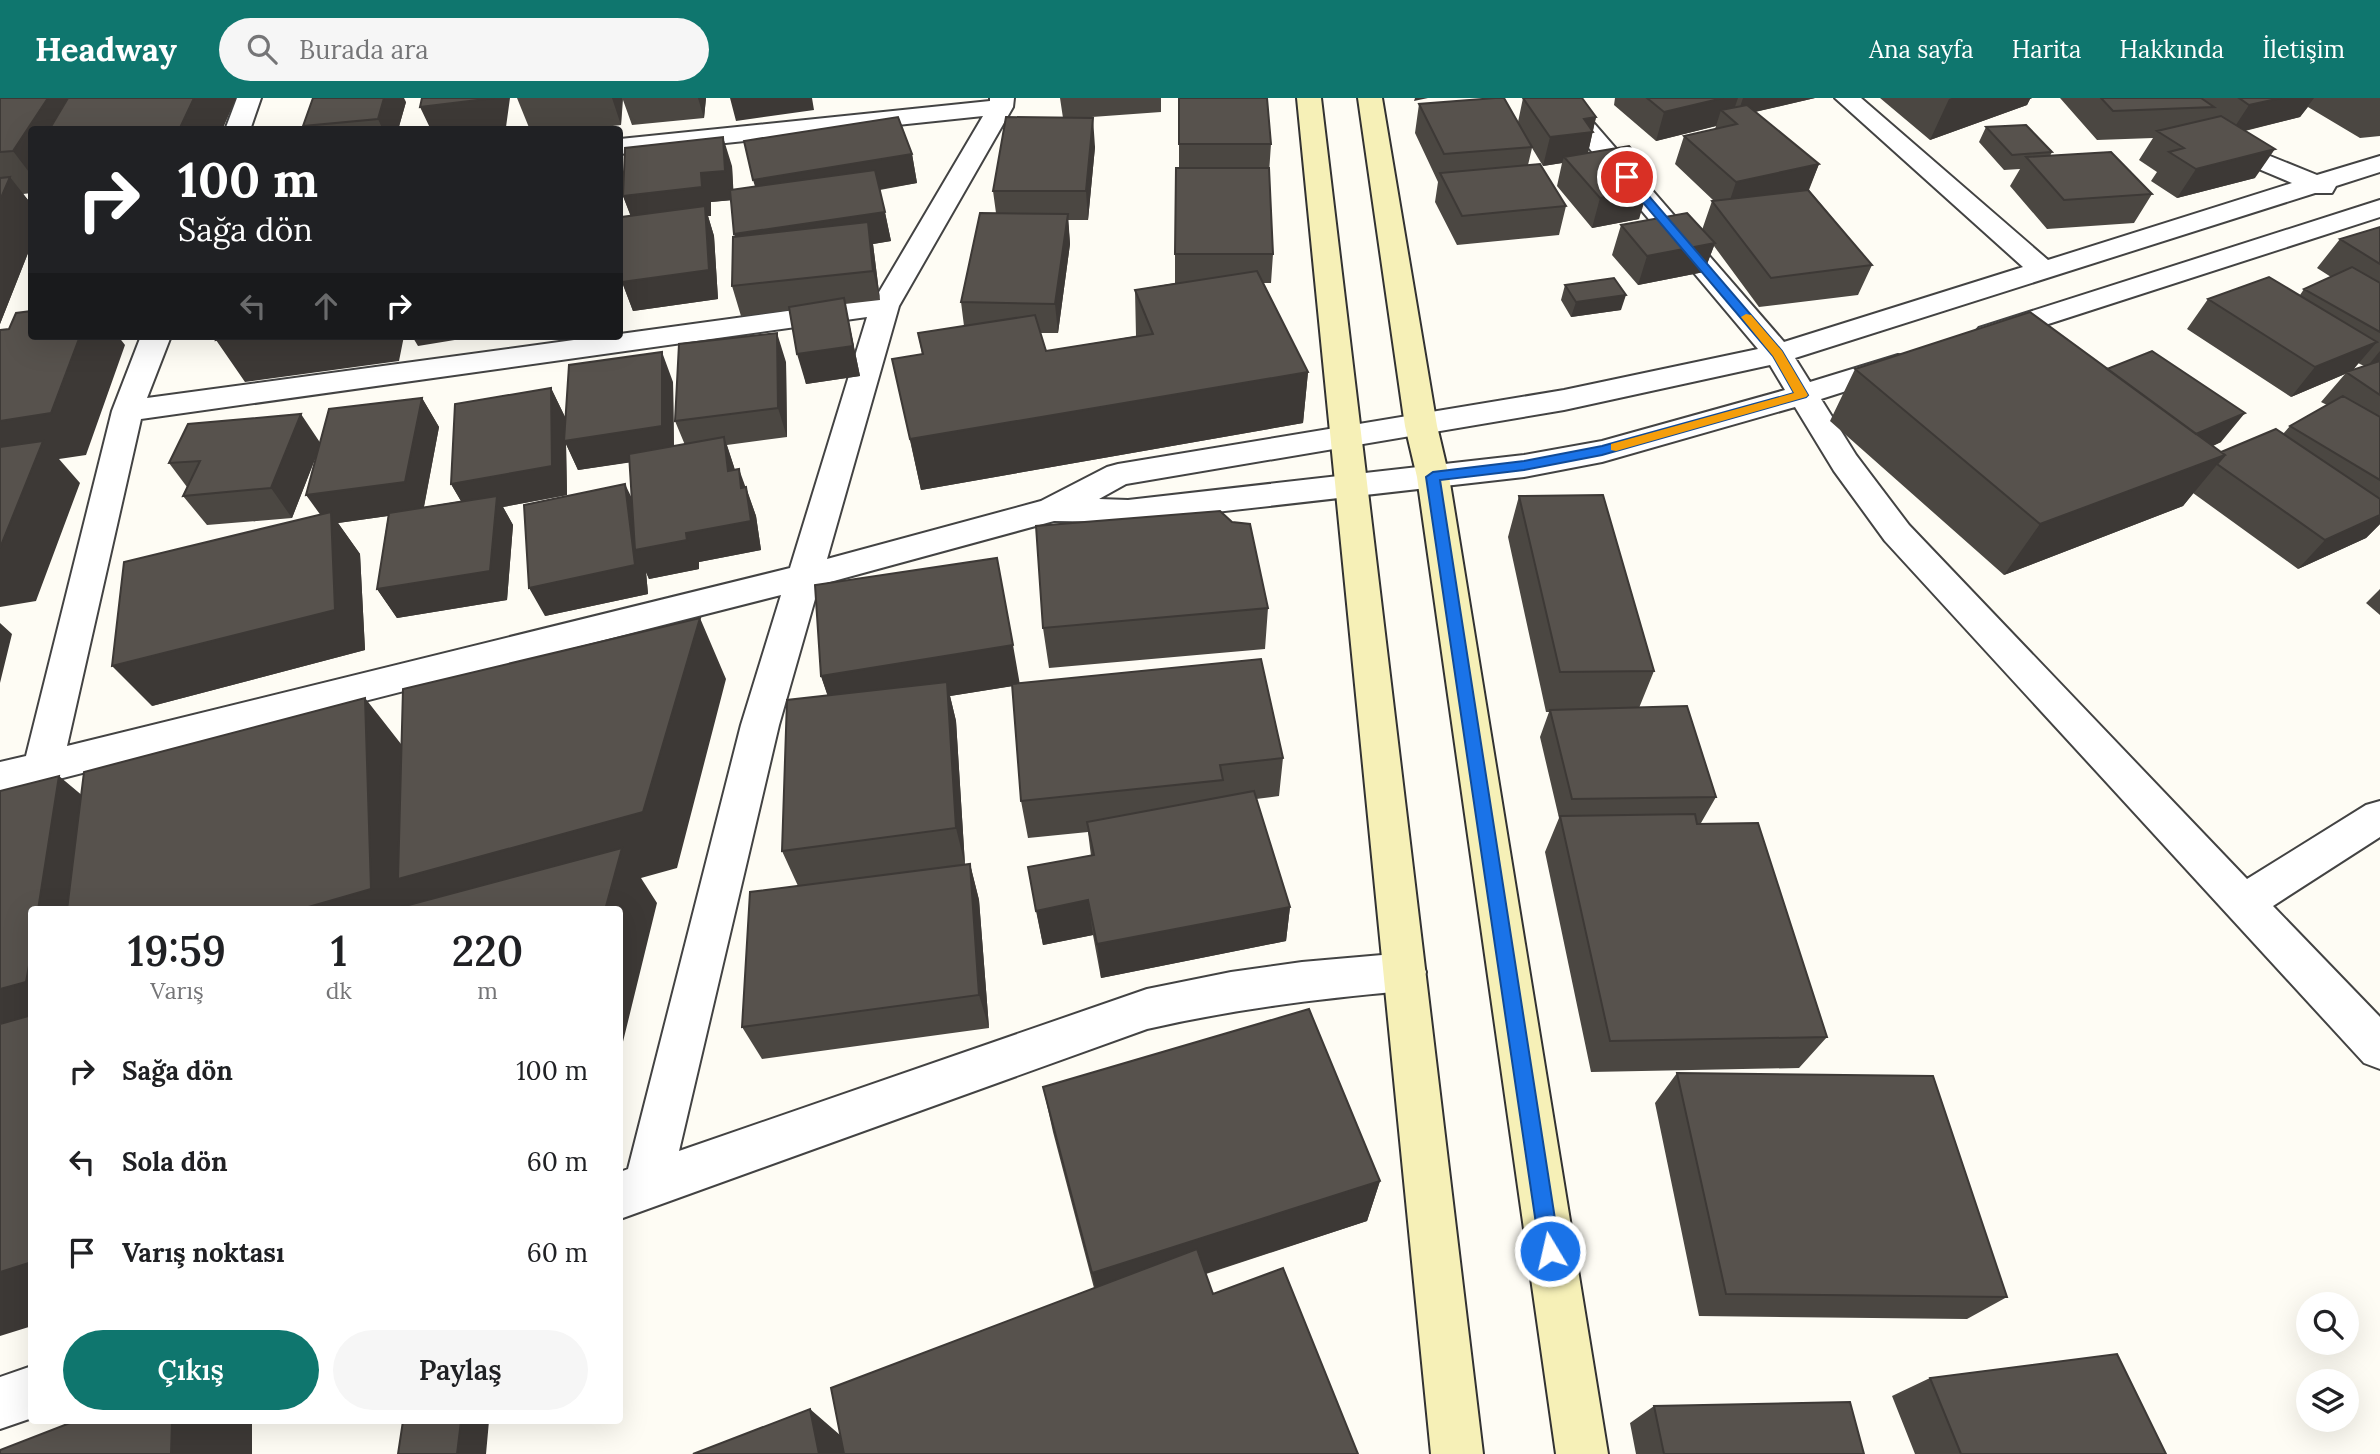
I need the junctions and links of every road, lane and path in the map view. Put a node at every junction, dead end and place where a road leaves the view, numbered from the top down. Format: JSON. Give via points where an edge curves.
{"nodes":[{"id":1,"x":249,"y":98,"type":"edge"},
{"id":2,"x":1309,"y":98,"type":"edge"},
{"id":3,"x":1370,"y":98,"type":"edge"},
{"id":4,"x":1559,"y":98,"type":"edge"},
{"id":5,"x":1847,"y":98,"type":"edge"},
{"id":6,"x":2162,"y":98,"type":"edge"},
{"id":7,"x":1002,"y":103,"type":"edge"},
{"id":8,"x":238,"y":126,"type":"edge"},
{"id":9,"x":623,"y":146,"type":"edge"},
{"id":10,"x":2380,"y":164,"type":"edge"},
{"id":11,"x":2316,"y":184,"type":"junction"},
{"id":12,"x":2379,"y":209,"type":"edge"},
{"id":13,"x":2045,"y":271,"type":"junction"},
{"id":14,"x":885,"y":306,"type":"junction"},
{"id":15,"x":154,"y":340,"type":"edge"},
{"id":16,"x":1959,"y":344,"type":"edge"},
{"id":17,"x":1778,"y":354,"type":"junction"},
{"id":18,"x":1920,"y":357,"type":"edge"},
{"id":19,"x":1802,"y":395,"type":"junction"},
{"id":20,"x":127,"y":411,"type":"junction"},
{"id":21,"x":1421,"y":426,"type":"junction"},
{"id":22,"x":1346,"y":436,"type":"junction"},
{"id":23,"x":1433,"y":477,"type":"junction"},
{"id":24,"x":1351,"y":487,"type":"junction"},
{"id":25,"x":1052,"y":510,"type":"junction"},
{"id":26,"x":804,"y":577,"type":"junction"},
{"id":27,"x":43,"y":766,"type":"junction"},
{"id":28,"x":0,"y":778,"type":"edge"},
{"id":29,"x":2380,"y":817,"type":"edge"},
{"id":30,"x":2243,"y":903,"type":"junction"},
{"id":31,"x":1405,"y":972,"type":"junction"},
{"id":32,"x":2380,"y":1048,"type":"edge"},
{"id":33,"x":633,"y":1190,"type":"edge"},
{"id":34,"x":28,"y":1393,"type":"edge"},
{"id":35,"x":0,"y":1403,"type":"edge"},
{"id":36,"x":1457,"y":1454,"type":"edge"},
{"id":37,"x":1582,"y":1454,"type":"edge"}],
"edges":[{"from":1,"to":8,"type":"street"},
{"from":2,"to":22,"type":"main road"},
{"from":3,"to":21,"type":"main road"},
{"from":4,"to":17,"type":"street"},
{"from":5,"to":13,"type":"street"},
{"from":6,"to":11,"type":"street","via":[[2251,157]]},
{"from":7,"to":9,"type":"street"},
{"from":7,"to":14,"type":"street"},
{"from":10,"to":11,"type":"street"},
{"from":11,"to":12,"type":"street"},
{"from":11,"to":13,"type":"street"},
{"from":12,"to":16,"type":"street"},
{"from":13,"to":17,"type":"street"},
{"from":14,"to":20,"type":"street"},
{"from":14,"to":26,"type":"street"},
{"from":15,"to":20,"type":"street"},
{"from":17,"to":19,"type":"street"},
{"from":17,"to":21,"type":"street"},
{"from":18,"to":19,"type":"street"},
{"from":19,"to":23,"type":"street","via":[[1602,451]]},
{"from":19,"to":30,"type":"street","via":[[1897,533]]},
{"from":20,"to":27,"type":"street"},
{"from":21,"to":22,"type":"street"},
{"from":21,"to":23,"type":"main road"},
{"from":22,"to":24,"type":"main road"},
{"from":22,"to":25,"type":"street","via":[[1118,475]]},
{"from":23,"to":24,"type":"street"},
{"from":23,"to":37,"type":"main road"},
{"from":24,"to":25,"type":"street","via":[[1128,511]]},
{"from":24,"to":31,"type":"main road"},
{"from":25,"to":26,"type":"street"},
{"from":26,"to":27,"type":"street"},
{"from":26,"to":33,"type":"street"},
{"from":27,"to":28,"type":"street"},
{"from":29,"to":30,"type":"street"},
{"from":30,"to":32,"type":"street"},
{"from":31,"to":33,"type":"street","via":[[1231,991],[1147,1009]]},
{"from":31,"to":36,"type":"main road"},
{"from":34,"to":35,"type":"street"}]}
